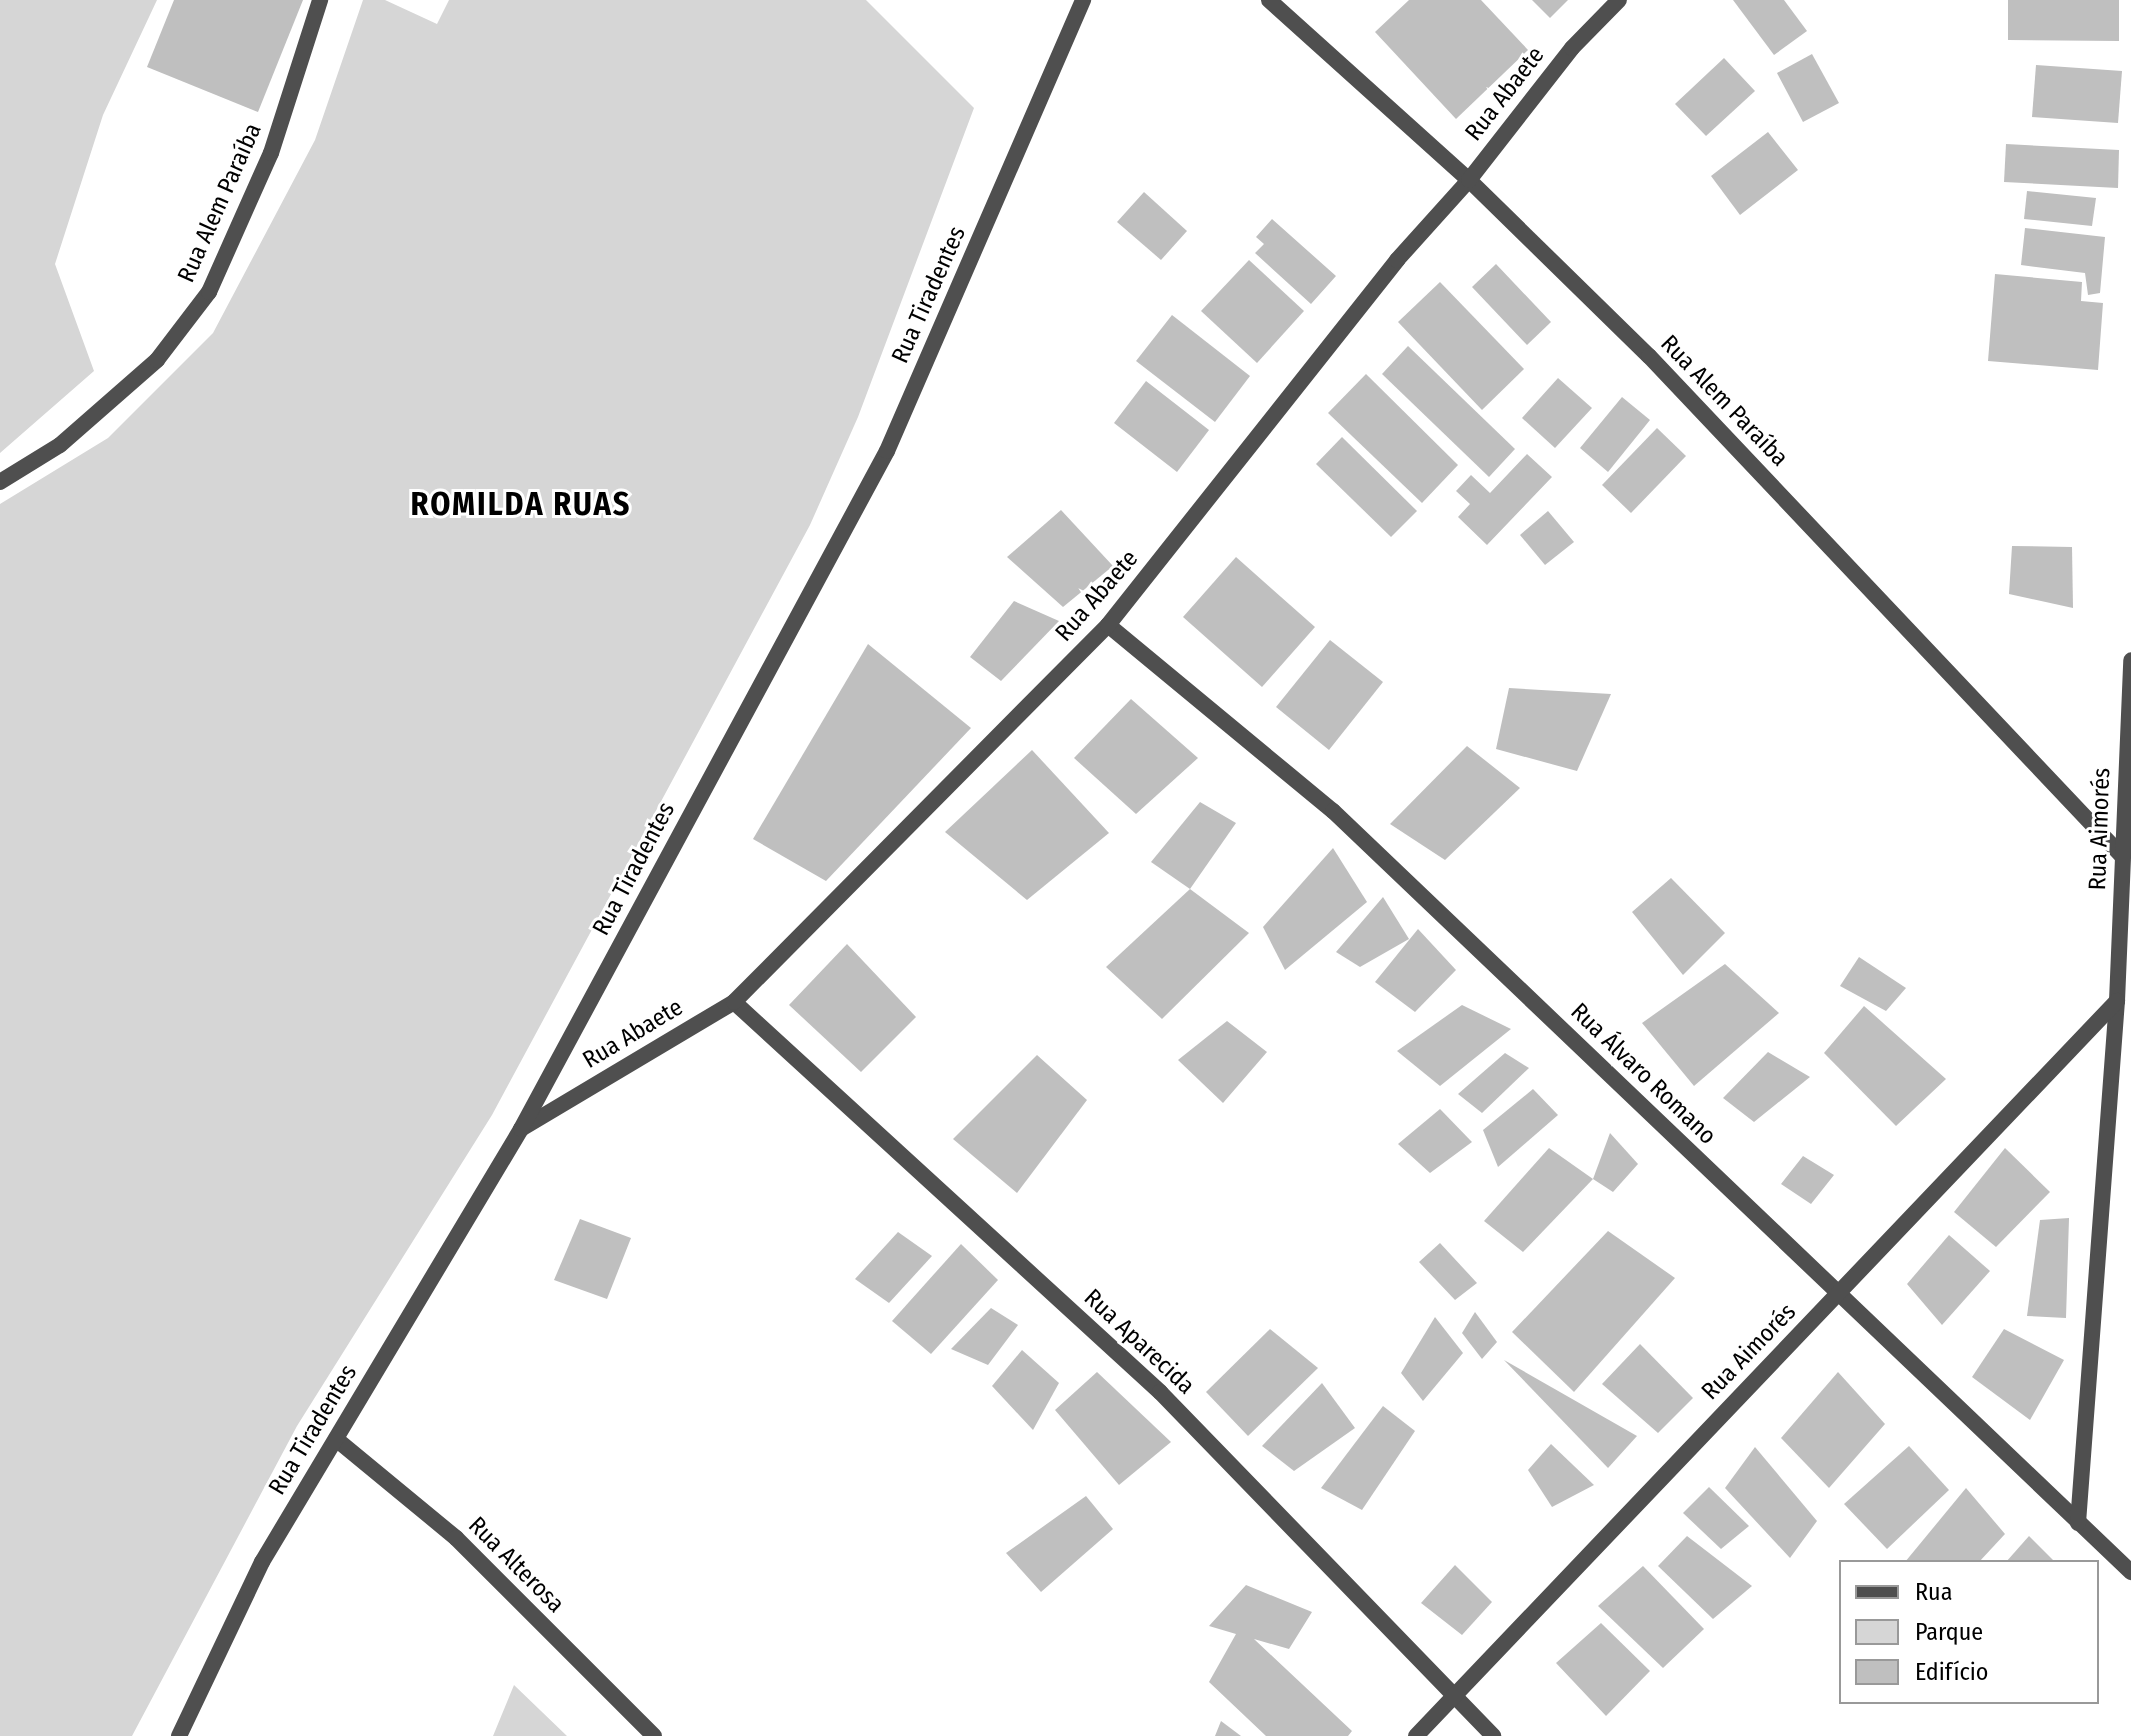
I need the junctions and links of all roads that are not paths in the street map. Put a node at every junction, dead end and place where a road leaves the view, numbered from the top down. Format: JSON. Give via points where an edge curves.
{"nodes":[{"id":1,"x":320,"y":0,"type":"edge"},
{"id":2,"x":1083,"y":0,"type":"edge"},
{"id":3,"x":1269,"y":0,"type":"edge"},
{"id":4,"x":1619,"y":0,"type":"edge"},
{"id":5,"x":1469,"y":180,"type":"junction"},
{"id":6,"x":0,"y":482,"type":"edge"},
{"id":7,"x":1108,"y":625,"type":"junction"},
{"id":8,"x":2131,"y":660,"type":"edge"},
{"id":9,"x":2122,"y":856,"type":"junction"},
{"id":10,"x":2117,"y":1001,"type":"junction"},
{"id":11,"x":734,"y":1002,"type":"junction"},
{"id":12,"x":521,"y":1129,"type":"junction"},
{"id":13,"x":1838,"y":1293,"type":"junction"},
{"id":14,"x":336,"y":1439,"type":"junction"},
{"id":15,"x":2078,"y":1523,"type":"junction"},
{"id":16,"x":2131,"y":1572,"type":"edge"},
{"id":17,"x":1452,"y":1698,"type":"junction"},
{"id":18,"x":179,"y":1736,"type":"edge"},
{"id":19,"x":654,"y":1736,"type":"edge"},
{"id":20,"x":1416,"y":1736,"type":"edge"},
{"id":21,"x":1493,"y":1736,"type":"edge"}],
"edges":[{"from":1,"to":6,"type":"street","name":"Rua Alem Paraíba","via":[[271,153],[209,292],[157,360],[60,445]]},
{"from":2,"to":12,"type":"street","name":"Rua Tiradentes","via":[[887,451]]},
{"from":3,"to":5,"type":"street","name":"Rua Alem Paraíba"},
{"from":4,"to":5,"type":"street","name":"Rua Abaete","via":[[1572,48]]},
{"from":5,"to":7,"type":"street","name":"Rua Abaete","via":[[1397,260]]},
{"from":5,"to":9,"type":"street","name":"Rua Alem Paraíba","via":[[1649,356]]},
{"from":7,"to":11,"type":"street","name":"Rua Abaete"},
{"from":7,"to":13,"type":"street","name":"Rua Álvaro Romano","via":[[1333,811]]},
{"from":8,"to":9,"type":"street","name":"Rua Aimorés"},
{"from":9,"to":10,"type":"street","name":"Rua Aimorés"},
{"from":10,"to":13,"type":"street","name":"Rua Aimorés"},
{"from":10,"to":15,"type":"street","name":"Rua Aimorés"},
{"from":11,"to":12,"type":"street","name":"Rua Abaete"},
{"from":11,"to":17,"type":"street","name":"Rua Aparecida","via":[[1160,1392]]},
{"from":12,"to":14,"type":"street","name":"Rua Tiradentes"},
{"from":13,"to":15,"type":"street","name":"Rua Álvaro Romano"},
{"from":13,"to":17,"type":"street","name":"Rua Aimorés"},
{"from":14,"to":18,"type":"street","name":"Rua Tiradentes","via":[[262,1562]]},
{"from":14,"to":19,"type":"street","name":"Rua Alterosa","via":[[456,1538]]},
{"from":15,"to":16,"type":"street","name":"Rua Álvaro Romano"},
{"from":17,"to":20,"type":"street","name":"Rua Aimorés"},
{"from":17,"to":21,"type":"street","name":"Rua Aparecida"}]}
